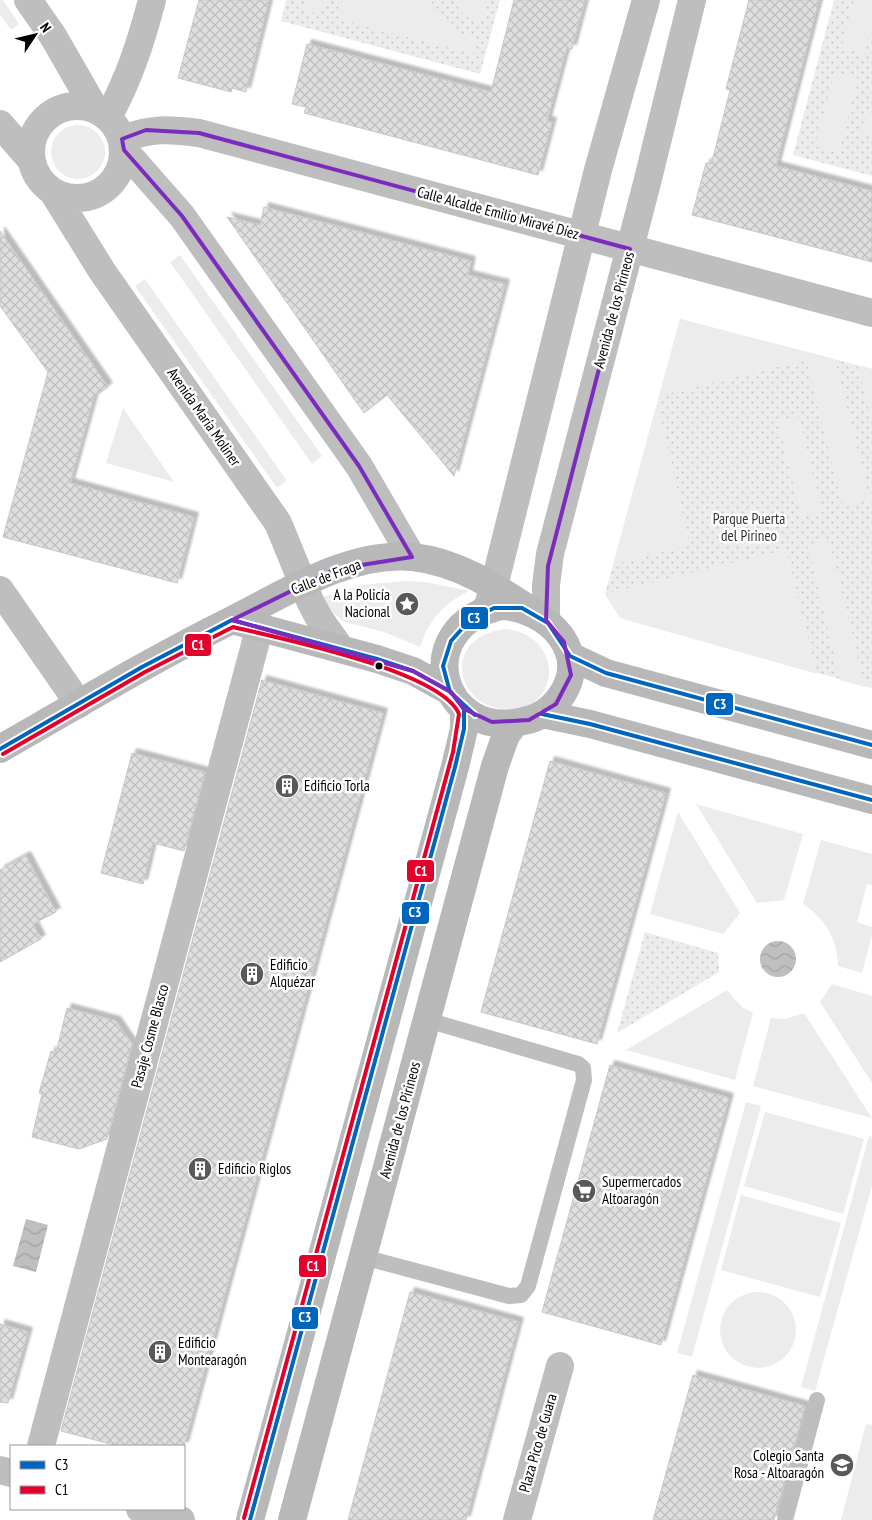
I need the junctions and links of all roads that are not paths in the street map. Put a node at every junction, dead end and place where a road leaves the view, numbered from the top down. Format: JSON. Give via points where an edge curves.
{"nodes":[{"id":1,"x":28,"y":0,"type":"edge"},
{"id":2,"x":152,"y":0,"type":"edge"},
{"id":3,"x":646,"y":0,"type":"edge"},
{"id":4,"x":692,"y":0,"type":"edge"},
{"id":5,"x":0,"y":124,"type":"edge"},
{"id":6,"x":112,"y":129,"type":"junction"},
{"id":7,"x":32,"y":162,"type":"junction"},
{"id":8,"x":53,"y":192,"type":"junction"},
{"id":9,"x":583,"y":236,"type":"junction"},
{"id":10,"x":630,"y":249,"type":"junction"},
{"id":11,"x":872,"y":313,"type":"edge"},
{"id":12,"x":412,"y":557,"type":"junction"},
{"id":13,"x":303,"y":583,"type":"junction"},
{"id":14,"x":0,"y":590,"type":"edge"},
{"id":15,"x":490,"y":598,"type":"junction"},
{"id":16,"x":539,"y":616,"type":"junction"},
{"id":17,"x":232,"y":620,"type":"junction"},
{"id":18,"x":260,"y":626,"type":"junction"},
{"id":19,"x":341,"y":649,"type":"junction"},
{"id":20,"x":570,"y":656,"type":"junction"},
{"id":21,"x":457,"y":701,"type":"junction"},
{"id":22,"x":78,"y":704,"type":"junction"},
{"id":23,"x":542,"y":714,"type":"junction"},
{"id":24,"x":515,"y":723,"type":"junction"},
{"id":25,"x":872,"y":746,"type":"edge"},
{"id":26,"x":0,"y":749,"type":"edge"},
{"id":27,"x":872,"y":800,"type":"edge"},
{"id":28,"x":427,"y":1020,"type":"junction"},
{"id":29,"x":363,"y":1257,"type":"junction"},
{"id":30,"x":560,"y":1366,"type":"dead end"},
{"id":31,"x":817,"y":1400,"type":"dead end"},
{"id":32,"x":40,"y":1445,"type":"edge"},
{"id":33,"x":144,"y":1510,"type":"edge"},
{"id":34,"x":181,"y":1520,"type":"edge"},
{"id":35,"x":250,"y":1520,"type":"edge"},
{"id":36,"x":292,"y":1520,"type":"edge"},
{"id":37,"x":517,"y":1520,"type":"edge"},
{"id":38,"x":785,"y":1520,"type":"edge"}],
"edges":[{"from":1,"to":6,"type":"street"},
{"from":2,"to":6,"type":"street","via":[[139,52]]},
{"from":3,"to":9,"type":"street","via":[[598,170]]},
{"from":4,"to":10,"type":"street","name":"Avenida de los Pirineos"},
{"from":5,"to":7,"type":"street"},
{"from":6,"to":7,"type":"street","via":[[72,106],[60,109],[39,124],[31,149]]},
{"from":6,"to":8,"type":"street","via":[[119,173],[112,184],[90,198],[65,197]]},
{"from":6,"to":9,"type":"street","name":"Calle Alcalde Emilio Miravé Díez","via":[[170,129],[199,133]]},
{"from":6,"to":12,"type":"street","via":[[182,216],[359,466]]},
{"from":7,"to":8,"type":"street","via":[[36,174]]},
{"from":8,"to":13,"type":"street","name":"Avenida María Moliner","via":[[102,271],[278,523]]},
{"from":9,"to":10,"type":"street","name":"Calle Alcalde Emilio Miravé Díez"},
{"from":9,"to":15,"type":"street"},
{"from":10,"to":11,"type":"street","name":"Calle Alcalde Emilio Miravé Díez"},
{"from":10,"to":16,"type":"street","name":"Avenida de los Pirineos","via":[[550,554]]},
{"from":12,"to":13,"type":"main road","name":"Calle de Fraga","via":[[365,561]]},
{"from":12,"to":15,"type":"main road","name":"Calle de Fraga","via":[[442,563],[470,574]]},
{"from":13,"to":17,"type":"main road","name":"Calle de Fraga"},
{"from":13,"to":19,"type":"street","name":"Avenida María Moliner","via":[[319,618]]},
{"from":14,"to":22,"type":"street"},
{"from":15,"to":16,"type":"main road","via":[[501,606],[517,607]]},
{"from":15,"to":21,"type":"main road","via":[[456,632],[447,646],[445,674]]},
{"from":16,"to":20,"type":"main road","via":[[564,642]]},
{"from":17,"to":18,"type":"main road"},
{"from":17,"to":22,"type":"main road","name":"Calle de Fraga"},
{"from":18,"to":19,"type":"main road"},
{"from":18,"to":32,"type":"street","name":"Pasaje Cosme Blasco"},
{"from":19,"to":21,"type":"main road","via":[[413,671]]},
{"from":20,"to":23,"type":"main road","via":[[571,675],[566,691]]},
{"from":20,"to":25,"type":"main road","via":[[606,673]]},
{"from":21,"to":24,"type":"main road","via":[[492,722]]},
{"from":21,"to":35,"type":"main road","via":[[464,729],[455,767]]},
{"from":22,"to":26,"type":"main road","name":"Calle de Fraga"},
{"from":23,"to":24,"type":"main road"},
{"from":23,"to":27,"type":"main road"},
{"from":24,"to":28,"type":"main road","name":"Avenida de los Pirineos","via":[[506,735],[495,766]]},
{"from":28,"to":29,"type":"main road","name":"Avenida de los Pirineos"},
{"from":28,"to":29,"type":"lane","via":[[578,1064],[583,1068],[584,1080],[526,1292],[509,1296]]},
{"from":29,"to":36,"type":"main road","name":"Avenida de los Pirineos"},
{"from":30,"to":37,"type":"street","name":"Plaza Pico de Guara"},
{"from":31,"to":38,"type":"lane"},
{"from":33,"to":34,"type":"street"}]}
